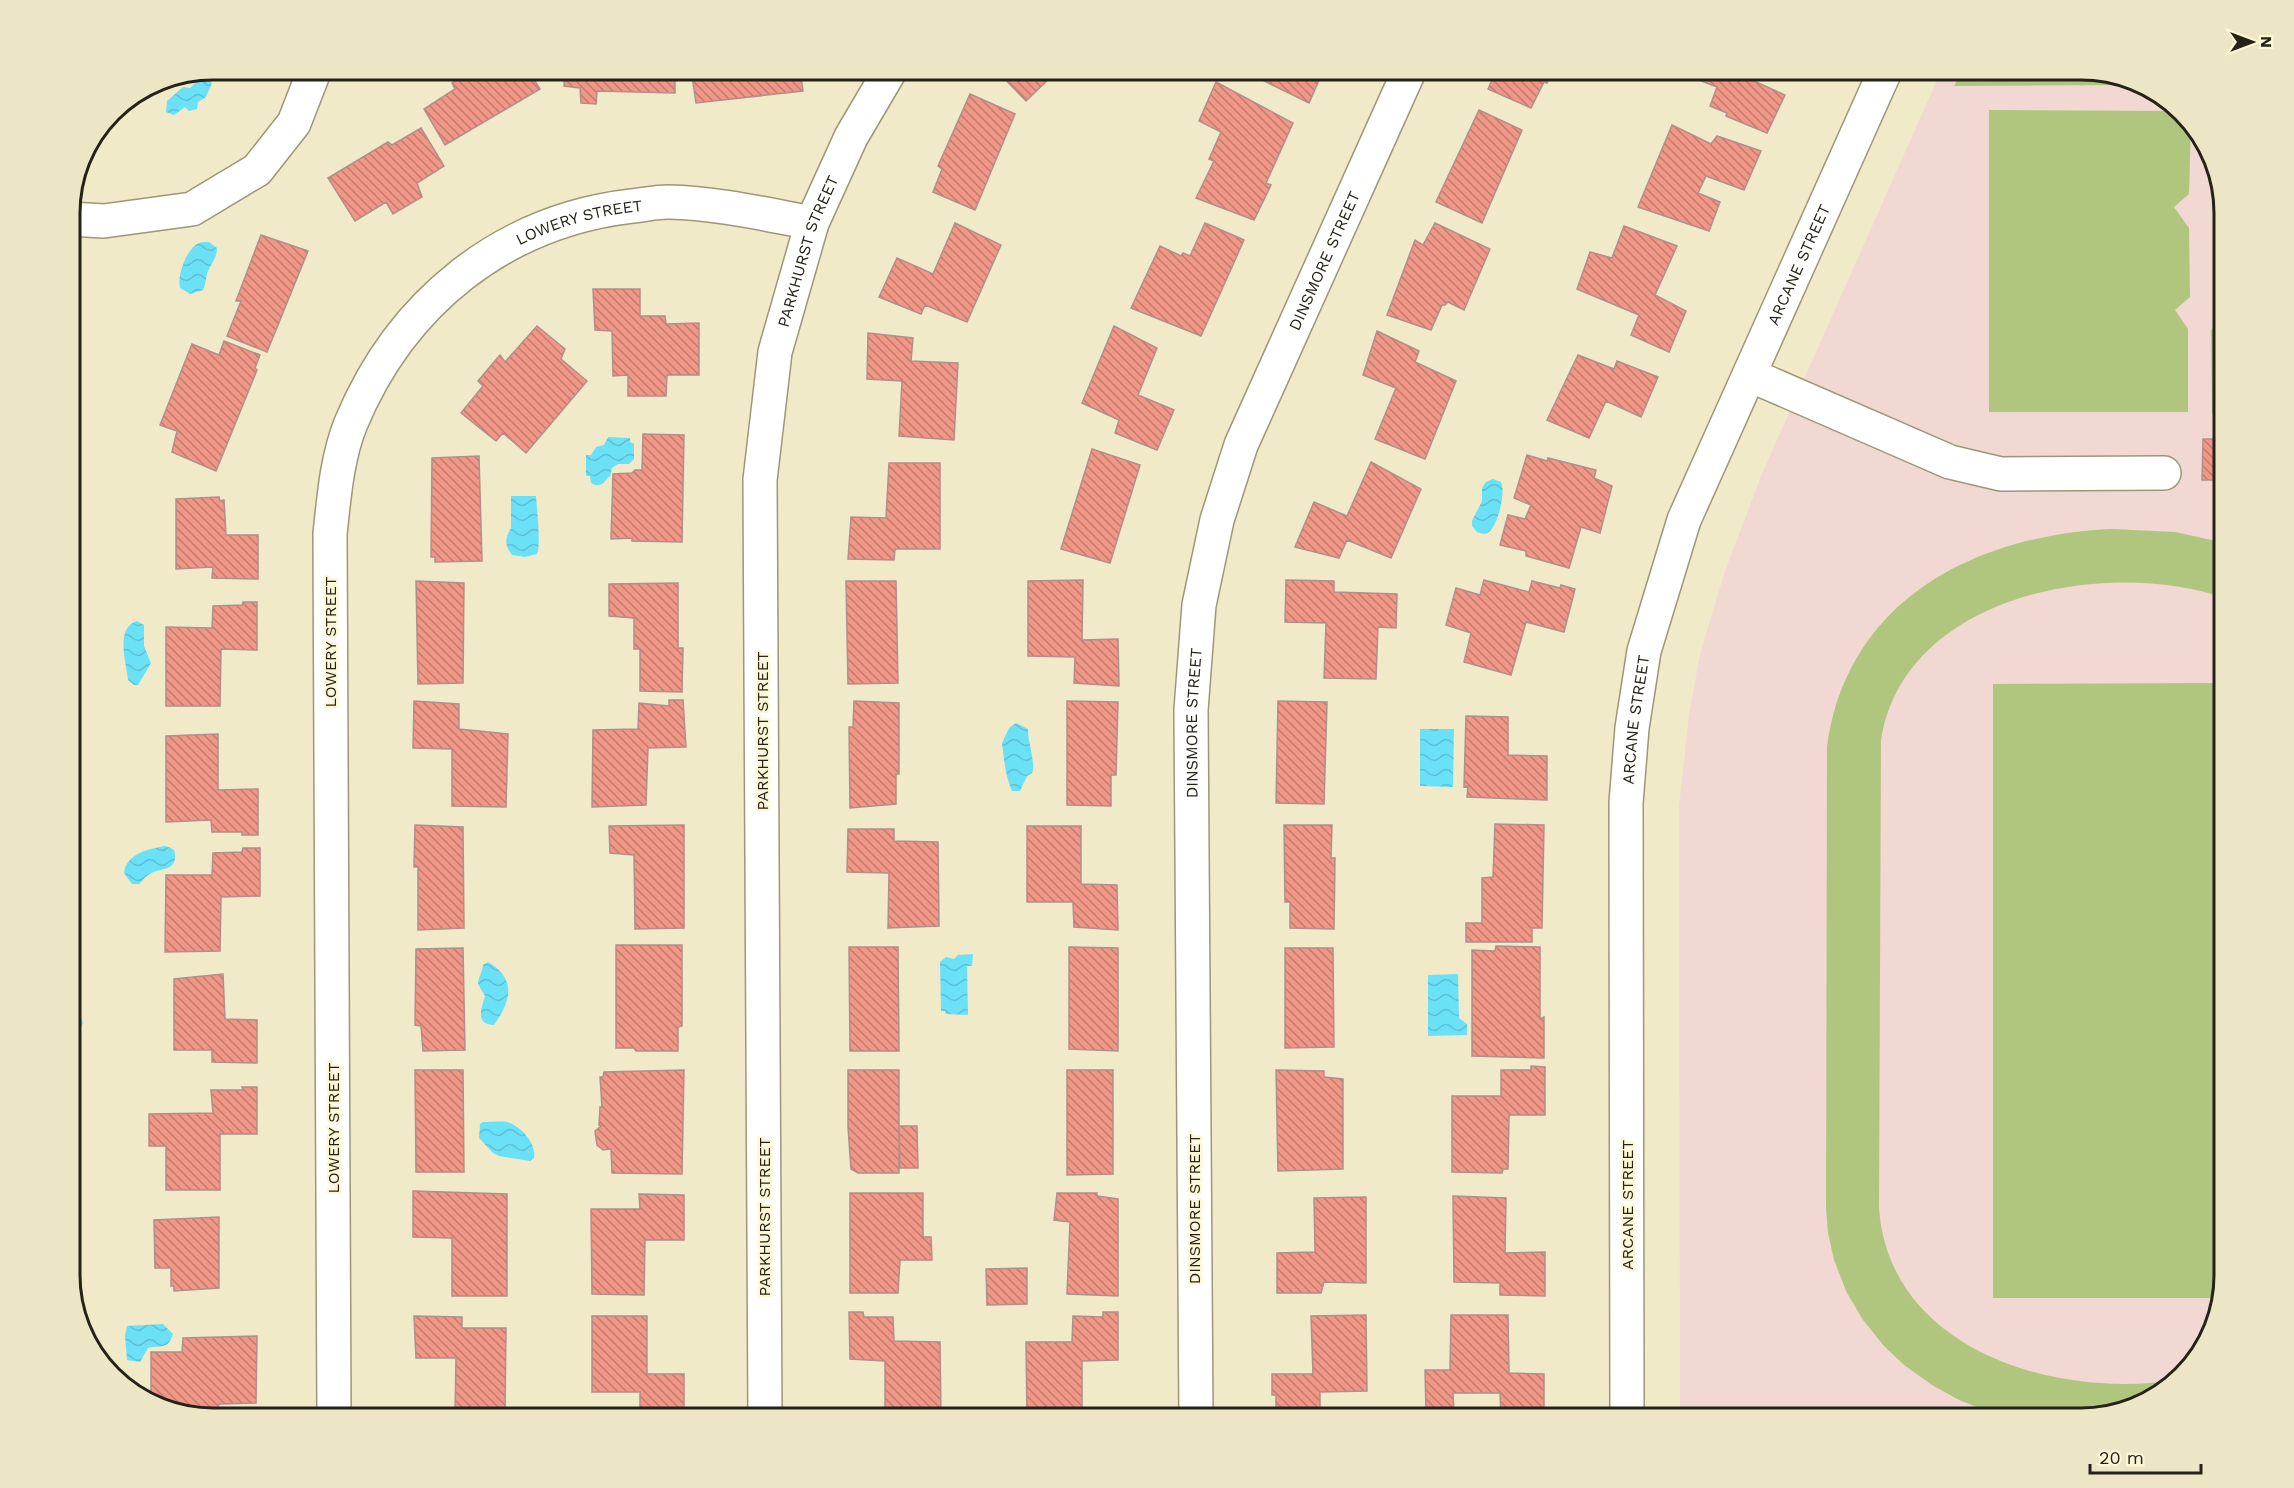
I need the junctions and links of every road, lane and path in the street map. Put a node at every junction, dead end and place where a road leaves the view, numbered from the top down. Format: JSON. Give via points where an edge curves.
{"nodes":[{"id":1,"x":311,"y":80,"type":"edge"},
{"id":2,"x":884,"y":80,"type":"edge"},
{"id":3,"x":1405,"y":80,"type":"edge"},
{"id":4,"x":1881,"y":80,"type":"edge"},
{"id":5,"x":80,"y":220,"type":"edge"},
{"id":6,"x":812,"y":223,"type":"junction"},
{"id":7,"x":1750,"y":375,"type":"junction"},
{"id":8,"x":2164,"y":473,"type":"dead end"},
{"id":9,"x":334,"y":1408,"type":"edge"},
{"id":10,"x":765,"y":1408,"type":"edge"},
{"id":11,"x":1196,"y":1408,"type":"edge"},
{"id":12,"x":1627,"y":1408,"type":"edge"}],
"edges":[{"from":1,"to":5,"type":"street","via":[[294,123],[257,170],[192,209],[104,221]]},
{"from":2,"to":6,"type":"street","name":"PARKHURST STREET","via":[[851,136]]},
{"from":3,"to":11,"type":"street","name":"DINSMORE STREET","via":[[1241,446],[1217,520],[1199,605],[1191,710]]},
{"from":4,"to":7,"type":"street","name":"ARCANE STREET"},
{"from":6,"to":9,"type":"street","name":"LOWERY STREET","via":[[717,205],[666,202],[597,210],[536,230],[476,262],[424,307],[382,360],[351,424],[335,481],[330,534]]},
{"from":6,"to":10,"type":"street","name":"PARKHURST STREET","via":[[775,352],[760,480]]},
{"from":7,"to":8,"type":"street","via":[[1950,462],[2001,474]]},
{"from":7,"to":12,"type":"street","name":"ARCANE STREET","via":[[1684,520],[1644,651],[1632,728],[1626,803]]}]}
